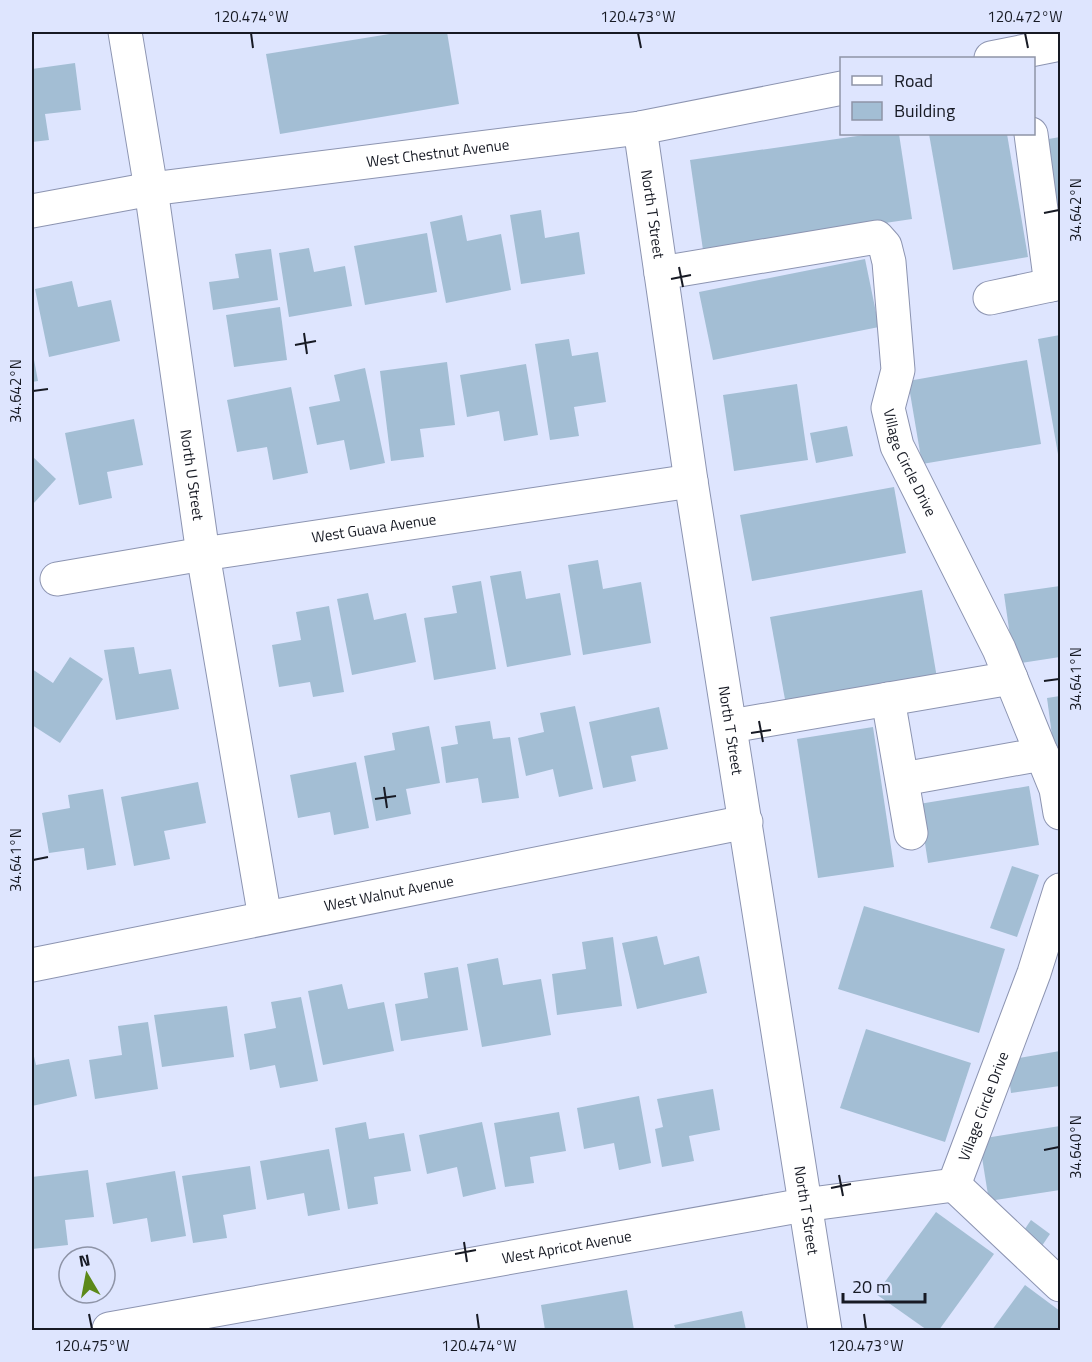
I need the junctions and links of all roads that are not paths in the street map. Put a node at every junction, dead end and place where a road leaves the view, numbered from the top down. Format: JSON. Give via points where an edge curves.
{"nodes":[{"id":1,"x":125,"y":32,"type":"edge"},
{"id":2,"x":1060,"y":44,"type":"edge"},
{"id":3,"x":1024,"y":55,"type":"edge"},
{"id":4,"x":1003,"y":57,"type":"edge"},
{"id":5,"x":840,"y":88,"type":"edge"},
{"id":6,"x":640,"y":128,"type":"junction"},
{"id":7,"x":1031,"y":135,"type":"edge"},
{"id":8,"x":151,"y":189,"type":"junction"},
{"id":9,"x":32,"y":211,"type":"edge"},
{"id":10,"x":661,"y":273,"type":"junction"},
{"id":11,"x":1056,"y":284,"type":"edge"},
{"id":12,"x":990,"y":297,"type":"dead end"},
{"id":13,"x":691,"y":481,"type":"junction"},
{"id":14,"x":204,"y":554,"type":"junction"},
{"id":15,"x":57,"y":579,"type":"dead end"},
{"id":16,"x":1011,"y":678,"type":"junction"},
{"id":17,"x":888,"y":699,"type":"junction"},
{"id":18,"x":731,"y":726,"type":"junction"},
{"id":19,"x":1041,"y":754,"type":"junction"},
{"id":20,"x":903,"y":779,"type":"junction"},
{"id":21,"x":1060,"y":813,"type":"edge"},
{"id":22,"x":746,"y":822,"type":"junction"},
{"id":23,"x":911,"y":833,"type":"dead end"},
{"id":24,"x":1060,"y":890,"type":"edge"},
{"id":25,"x":265,"y":918,"type":"junction"},
{"id":26,"x":32,"y":965,"type":"edge"},
{"id":27,"x":954,"y":1185,"type":"junction"},
{"id":28,"x":804,"y":1204,"type":"junction"},
{"id":29,"x":1060,"y":1285,"type":"edge"},
{"id":30,"x":110,"y":1329,"type":"edge"},
{"id":31,"x":825,"y":1330,"type":"edge"}],
"edges":[{"from":1,"to":8,"type":"street","name":"North U Street"},
{"from":2,"to":3,"type":"street"},
{"from":3,"to":4,"type":"street"},
{"from":5,"to":6,"type":"street","name":"West Chestnut Avenue"},
{"from":6,"to":8,"type":"street","name":"West Chestnut Avenue"},
{"from":6,"to":10,"type":"street","name":"North T Street"},
{"from":7,"to":11,"type":"street"},
{"from":8,"to":9,"type":"street","name":"West Chestnut Avenue"},
{"from":8,"to":14,"type":"street","name":"North U Street"},
{"from":10,"to":13,"type":"street","name":"North T Street"},
{"from":10,"to":16,"type":"street","name":"Village Circle Drive","via":[[877,237],[885,246],[898,370],[888,408],[897,446]]},
{"from":11,"to":12,"type":"street"},
{"from":13,"to":14,"type":"street","name":"West Guava Avenue"},
{"from":13,"to":18,"type":"street","name":"North T Street"},
{"from":14,"to":15,"type":"street","name":"West Guava Avenue"},
{"from":14,"to":25,"type":"street","name":"North U Street"},
{"from":16,"to":17,"type":"street"},
{"from":16,"to":19,"type":"street","name":"Village Circle Drive"},
{"from":17,"to":18,"type":"street"},
{"from":17,"to":20,"type":"street"},
{"from":18,"to":22,"type":"street","name":"North T Street"},
{"from":19,"to":20,"type":"street"},
{"from":19,"to":21,"type":"street","name":"Village Circle Drive","via":[[1056,789]]},
{"from":20,"to":23,"type":"street"},
{"from":22,"to":25,"type":"street","name":"West Walnut Avenue"},
{"from":22,"to":28,"type":"street","name":"North T Street"},
{"from":24,"to":27,"type":"street","name":"Village Circle Drive","via":[[1034,973]]},
{"from":25,"to":26,"type":"street","name":"West Walnut Avenue"},
{"from":27,"to":28,"type":"street","name":"West Apricot Avenue"},
{"from":27,"to":29,"type":"street"},
{"from":28,"to":30,"type":"street","name":"West Apricot Avenue"},
{"from":28,"to":31,"type":"street","name":"North T Street"}]}
